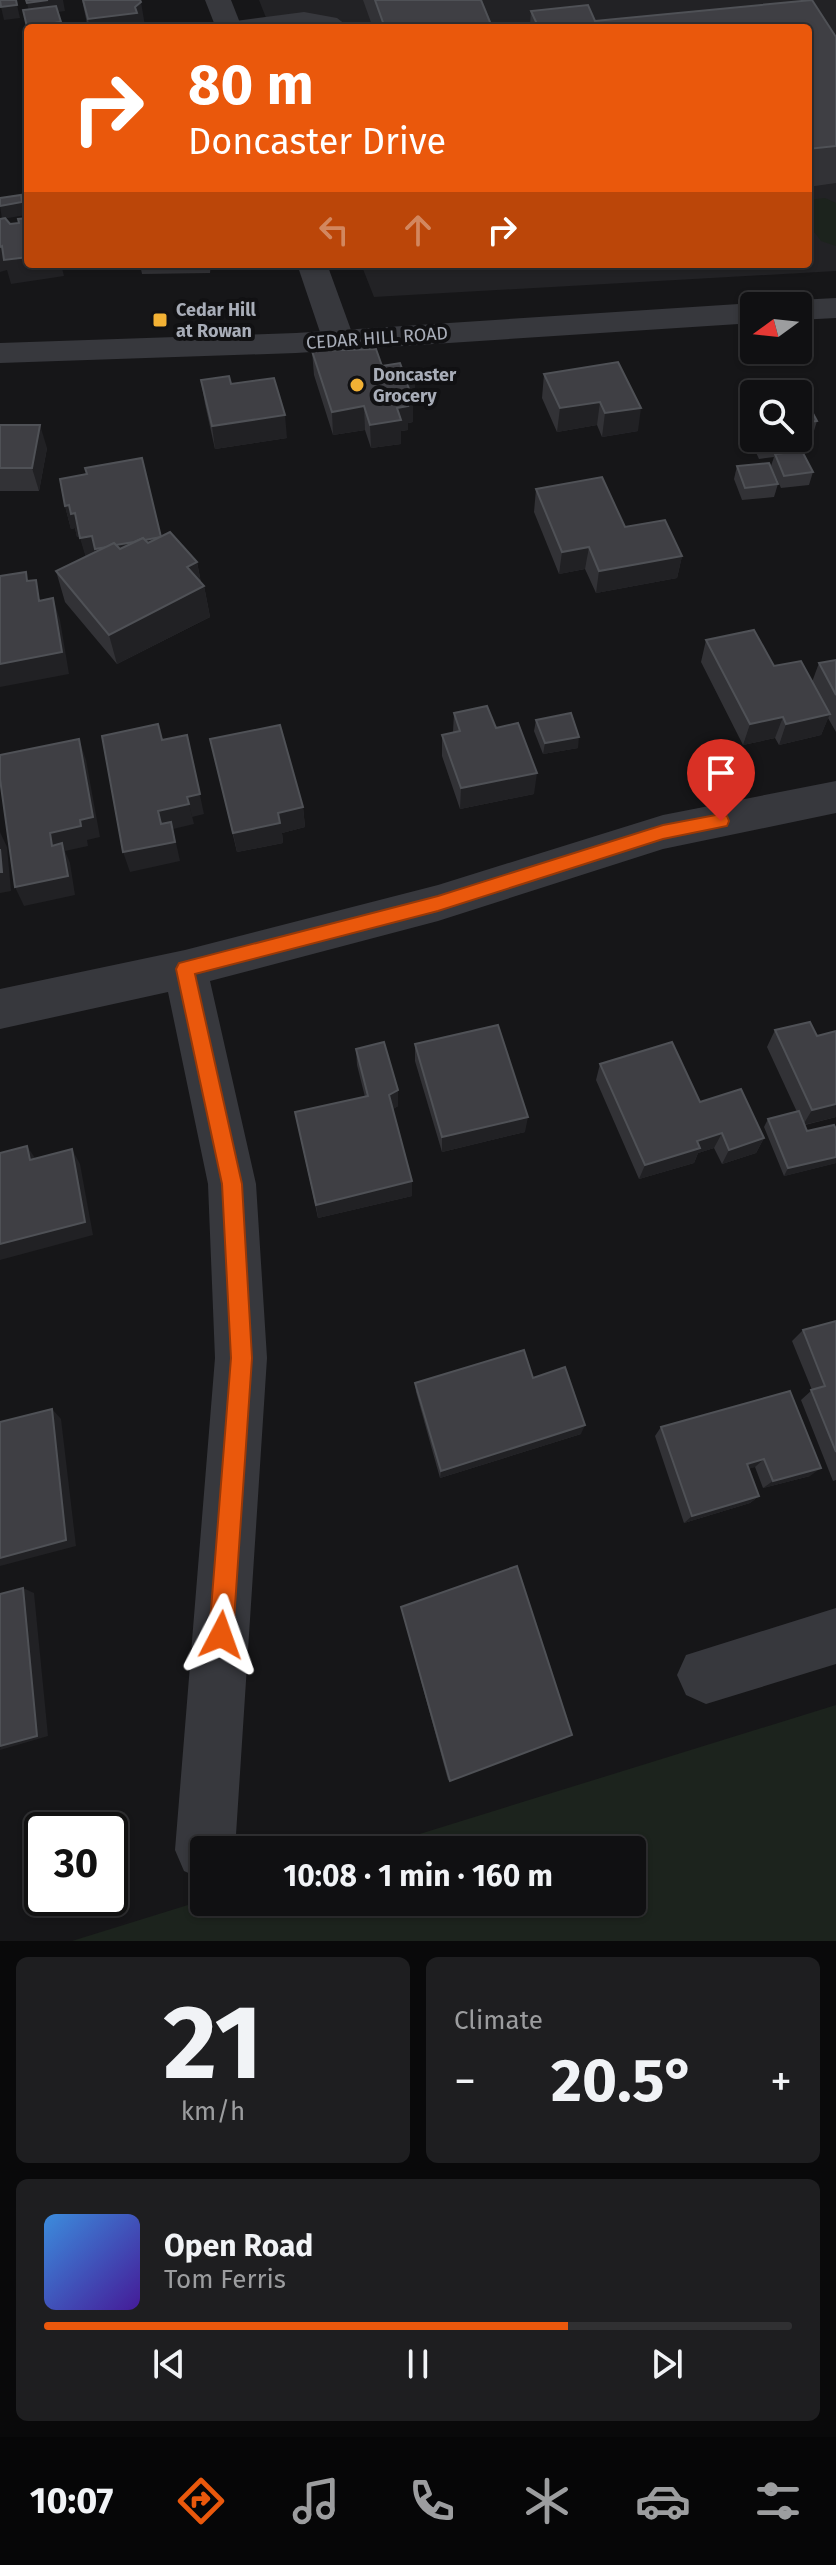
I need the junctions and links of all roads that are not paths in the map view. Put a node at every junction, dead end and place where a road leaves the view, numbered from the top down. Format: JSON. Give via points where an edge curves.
{"nodes":[{"id":1,"x":218,"y":0,"type":"edge"},
{"id":2,"x":227,"y":24,"type":"edge"},
{"id":3,"x":256,"y":24,"type":"edge"},
{"id":4,"x":336,"y":24,"type":"edge"},
{"id":5,"x":313,"y":268,"type":"edge"},
{"id":6,"x":836,"y":308,"type":"edge"},
{"id":7,"x":812,"y":309,"type":"edge"},
{"id":8,"x":740,"y":314,"type":"edge"},
{"id":9,"x":339,"y":341,"type":"junction"},
{"id":10,"x":0,"y":353,"type":"edge"},
{"id":11,"x":836,"y":797,"type":"edge"},
{"id":12,"x":185,"y":969,"type":"junction"},
{"id":13,"x":0,"y":1009,"type":"edge"},
{"id":14,"x":836,"y":1636,"type":"edge"},
{"id":15,"x":706,"y":1675,"type":"dead end"},
{"id":16,"x":206,"y":1836,"type":"edge"}],
"edges":[{"from":1,"to":2,"type":"street"},
{"from":3,"to":4,"type":"lane","via":[[313,16]]},
{"from":5,"to":9,"type":"street"},
{"from":6,"to":7,"type":"street"},
{"from":8,"to":9,"type":"street","name":"CEDAR HILL ROAD"},
{"from":9,"to":10,"type":"street","name":"CEDAR HILL ROAD"},
{"from":11,"to":12,"type":"street","via":[[663,832],[438,903]]},
{"from":12,"to":13,"type":"street"},
{"from":12,"to":16,"type":"street","via":[[232,1184],[241,1358]]},
{"from":14,"to":15,"type":"street"}]}
